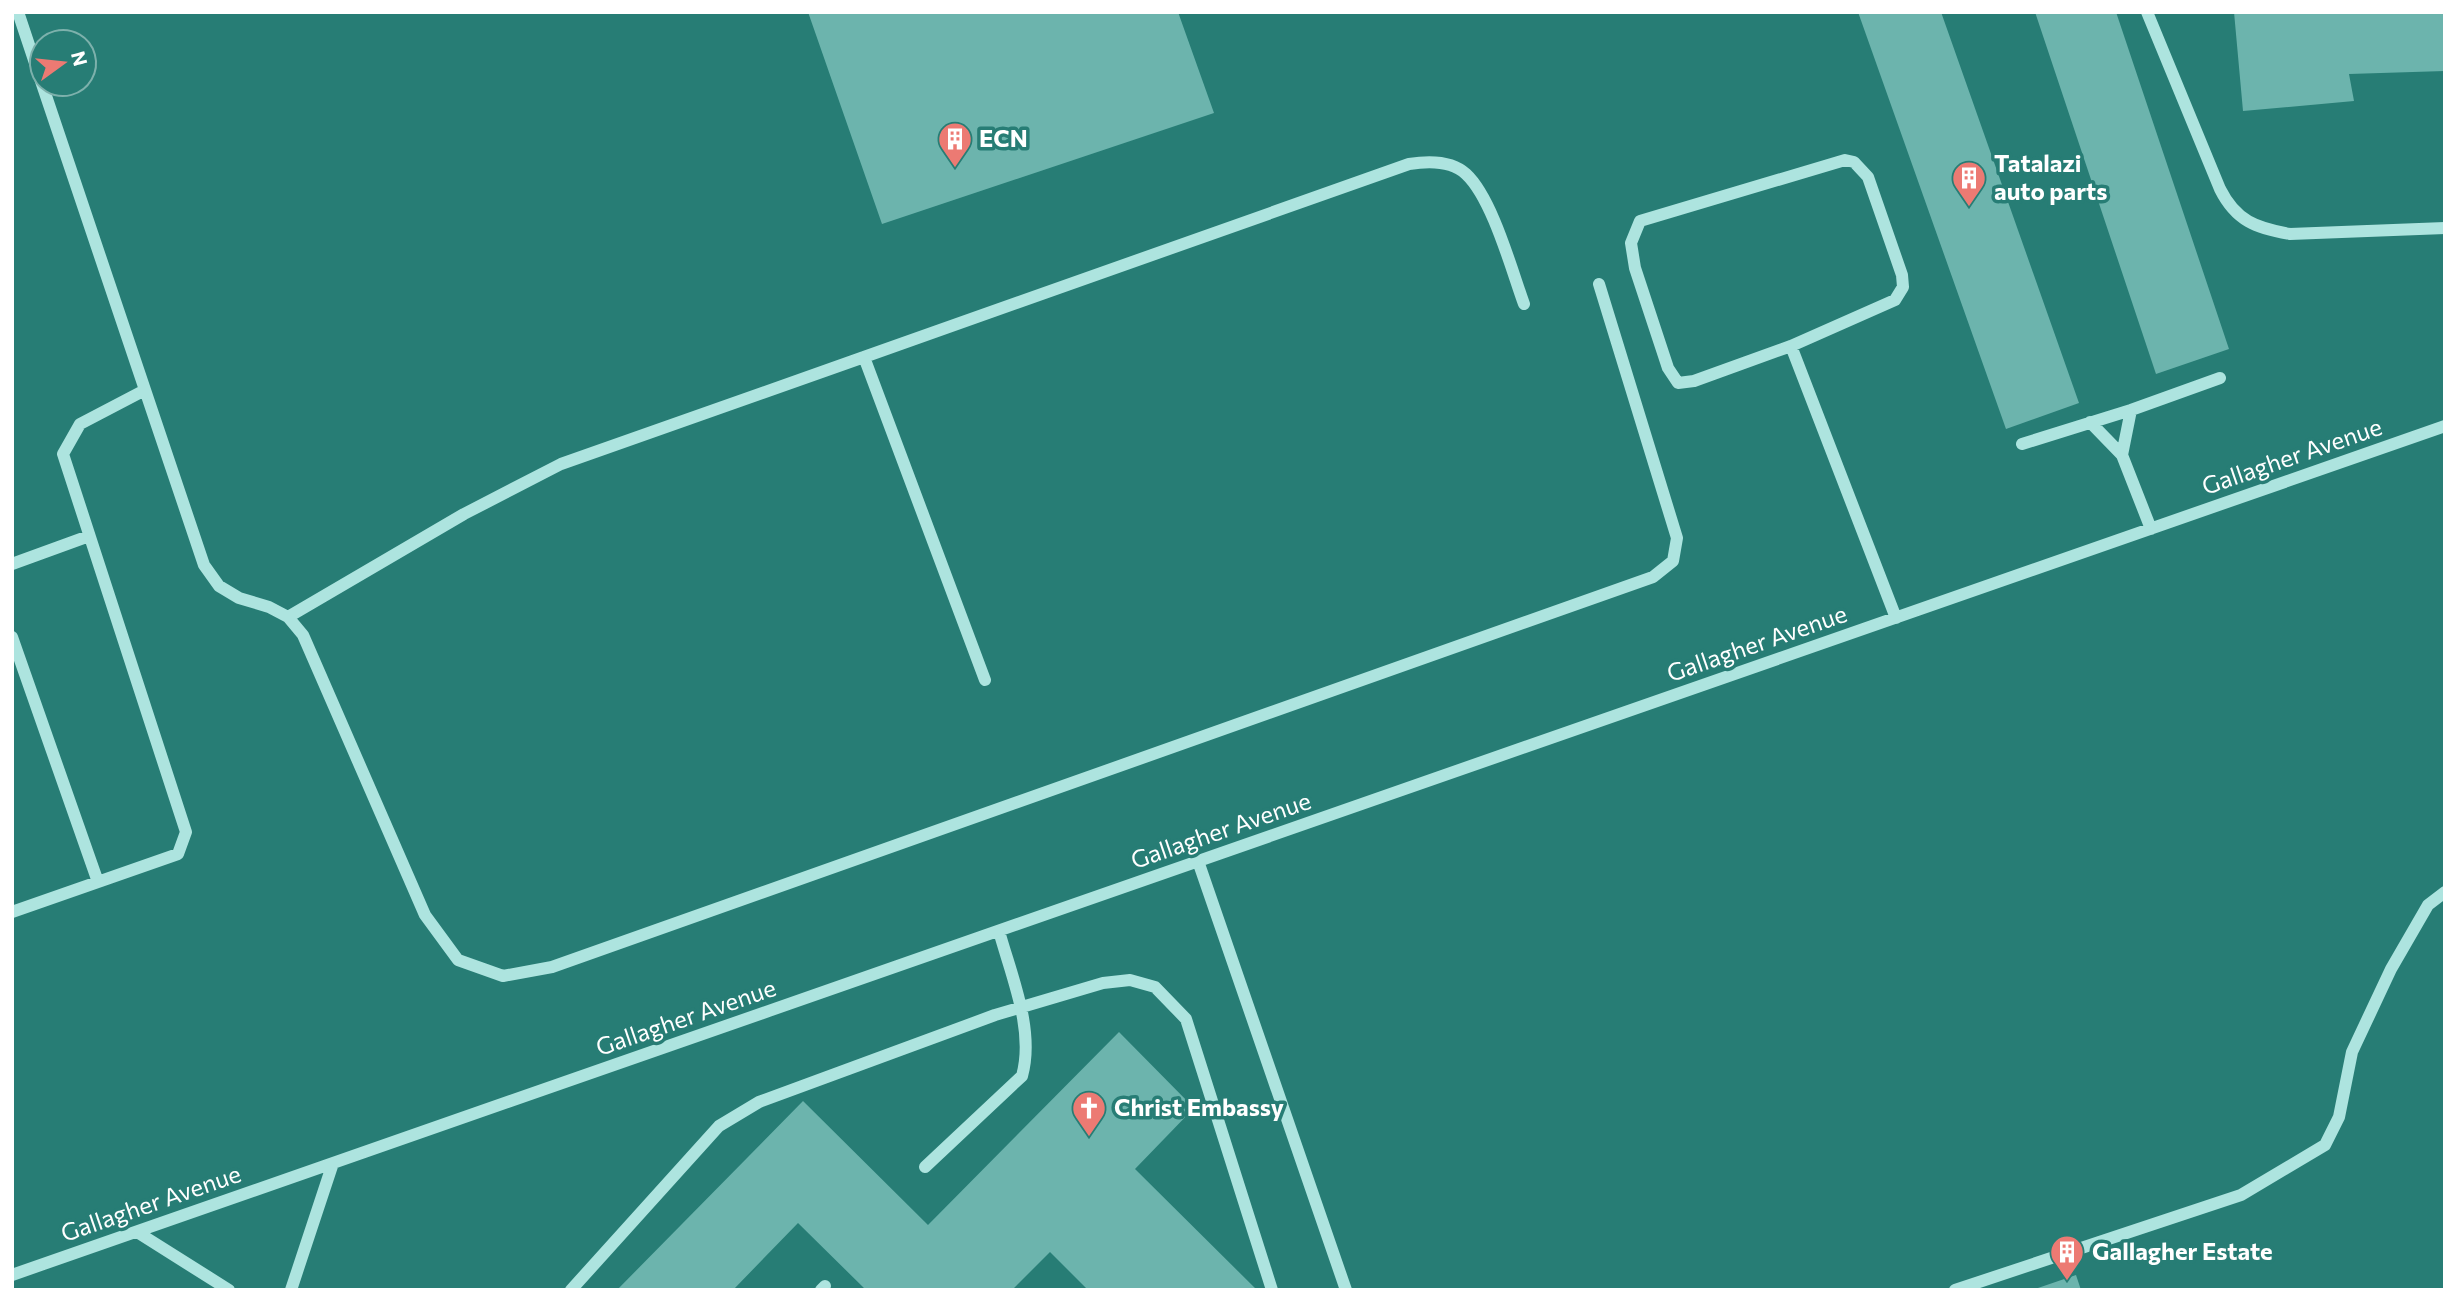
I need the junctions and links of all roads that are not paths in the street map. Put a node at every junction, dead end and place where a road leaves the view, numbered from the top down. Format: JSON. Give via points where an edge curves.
{"nodes":[{"id":1,"x":18,"y":12,"type":"edge"},
{"id":2,"x":2147,"y":12,"type":"edge"},
{"id":3,"x":28,"y":42,"type":"edge"},
{"id":4,"x":47,"y":98,"type":"edge"},
{"id":5,"x":2445,"y":228,"type":"edge"},
{"id":6,"x":1599,"y":284,"type":"dead end"},
{"id":7,"x":1524,"y":304,"type":"dead end"},
{"id":8,"x":1791,"y":346,"type":"junction"},
{"id":9,"x":864,"y":357,"type":"junction"},
{"id":10,"x":2220,"y":378,"type":"dead end"},
{"id":11,"x":145,"y":390,"type":"junction"},
{"id":12,"x":2131,"y":410,"type":"junction"},
{"id":13,"x":2090,"y":422,"type":"junction"},
{"id":14,"x":2445,"y":426,"type":"edge"},
{"id":15,"x":2022,"y":444,"type":"dead end"},
{"id":16,"x":2122,"y":455,"type":"junction"},
{"id":17,"x":2151,"y":528,"type":"junction"},
{"id":18,"x":89,"y":536,"type":"junction"},
{"id":19,"x":12,"y":564,"type":"edge"},
{"id":20,"x":288,"y":617,"type":"junction"},
{"id":21,"x":1896,"y":618,"type":"junction"},
{"id":22,"x":12,"y":637,"type":"edge"},
{"id":23,"x":985,"y":680,"type":"dead end"},
{"id":24,"x":1198,"y":861,"type":"junction"},
{"id":25,"x":98,"y":883,"type":"junction"},
{"id":26,"x":2445,"y":892,"type":"edge"},
{"id":27,"x":12,"y":912,"type":"edge"},
{"id":28,"x":999,"y":931,"type":"junction"},
{"id":29,"x":1020,"y":1006,"type":"junction"},
{"id":30,"x":333,"y":1163,"type":"junction"},
{"id":31,"x":925,"y":1167,"type":"dead end"},
{"id":32,"x":136,"y":1232,"type":"junction"},
{"id":33,"x":12,"y":1275,"type":"edge"},
{"id":34,"x":229,"y":1290,"type":"edge"},
{"id":35,"x":291,"y":1290,"type":"edge"},
{"id":36,"x":571,"y":1290,"type":"edge"},
{"id":37,"x":1272,"y":1290,"type":"edge"},
{"id":38,"x":1346,"y":1290,"type":"edge"},
{"id":39,"x":1955,"y":1290,"type":"edge"}],
"edges":[{"from":1,"to":3,"type":"street"},
{"from":2,"to":5,"type":"street","via":[[2220,189],[2227,204],[2244,220],[2290,234]]},
{"from":4,"to":11,"type":"street"},
{"from":6,"to":20,"type":"street","via":[[1677,538],[1673,561],[1653,577],[552,967],[503,976],[458,960],[425,915],[303,635]]},
{"from":7,"to":9,"type":"street","via":[[1485,198],[1465,172],[1442,162],[1424,162]]},
{"from":8,"to":8,"type":"street","via":[[1678,383],[1668,368],[1635,268],[1632,243],[1640,221],[1830,164],[1854,162],[1868,177],[1903,287],[1895,300]]},
{"from":8,"to":21,"type":"street"},
{"from":9,"to":20,"type":"street","via":[[561,464],[464,514]]},
{"from":9,"to":23,"type":"street"},
{"from":10,"to":12,"type":"street"},
{"from":11,"to":18,"type":"street","via":[[80,424],[63,454]]},
{"from":11,"to":20,"type":"street","via":[[204,565],[219,586]]},
{"from":12,"to":13,"type":"street"},
{"from":12,"to":16,"type":"street"},
{"from":13,"to":15,"type":"street"},
{"from":13,"to":16,"type":"street"},
{"from":14,"to":17,"type":"street","name":"Gallagher Avenue"},
{"from":16,"to":17,"type":"street"},
{"from":17,"to":21,"type":"street","name":"Gallagher Avenue"},
{"from":18,"to":19,"type":"street"},
{"from":18,"to":25,"type":"street","via":[[186,832],[178,854]]},
{"from":21,"to":24,"type":"street","name":"Gallagher Avenue"},
{"from":22,"to":25,"type":"street"},
{"from":24,"to":28,"type":"street","name":"Gallagher Avenue"},
{"from":24,"to":38,"type":"street"},
{"from":25,"to":27,"type":"street"},
{"from":26,"to":39,"type":"street","via":[[2428,905],[2391,968],[2352,1052],[2339,1117],[2325,1145],[2241,1195]]},
{"from":28,"to":29,"type":"street"},
{"from":28,"to":30,"type":"street","name":"Gallagher Avenue"},
{"from":29,"to":31,"type":"street","via":[[1026,1052],[1021,1076]]},
{"from":29,"to":36,"type":"street","via":[[759,1102],[719,1126]]},
{"from":29,"to":37,"type":"street","via":[[1103,983],[1130,981],[1156,987],[1186,1019]]},
{"from":30,"to":32,"type":"street","name":"Gallagher Avenue"},
{"from":30,"to":35,"type":"street"},
{"from":32,"to":33,"type":"street","name":"Gallagher Avenue"},
{"from":32,"to":34,"type":"street"}]}
